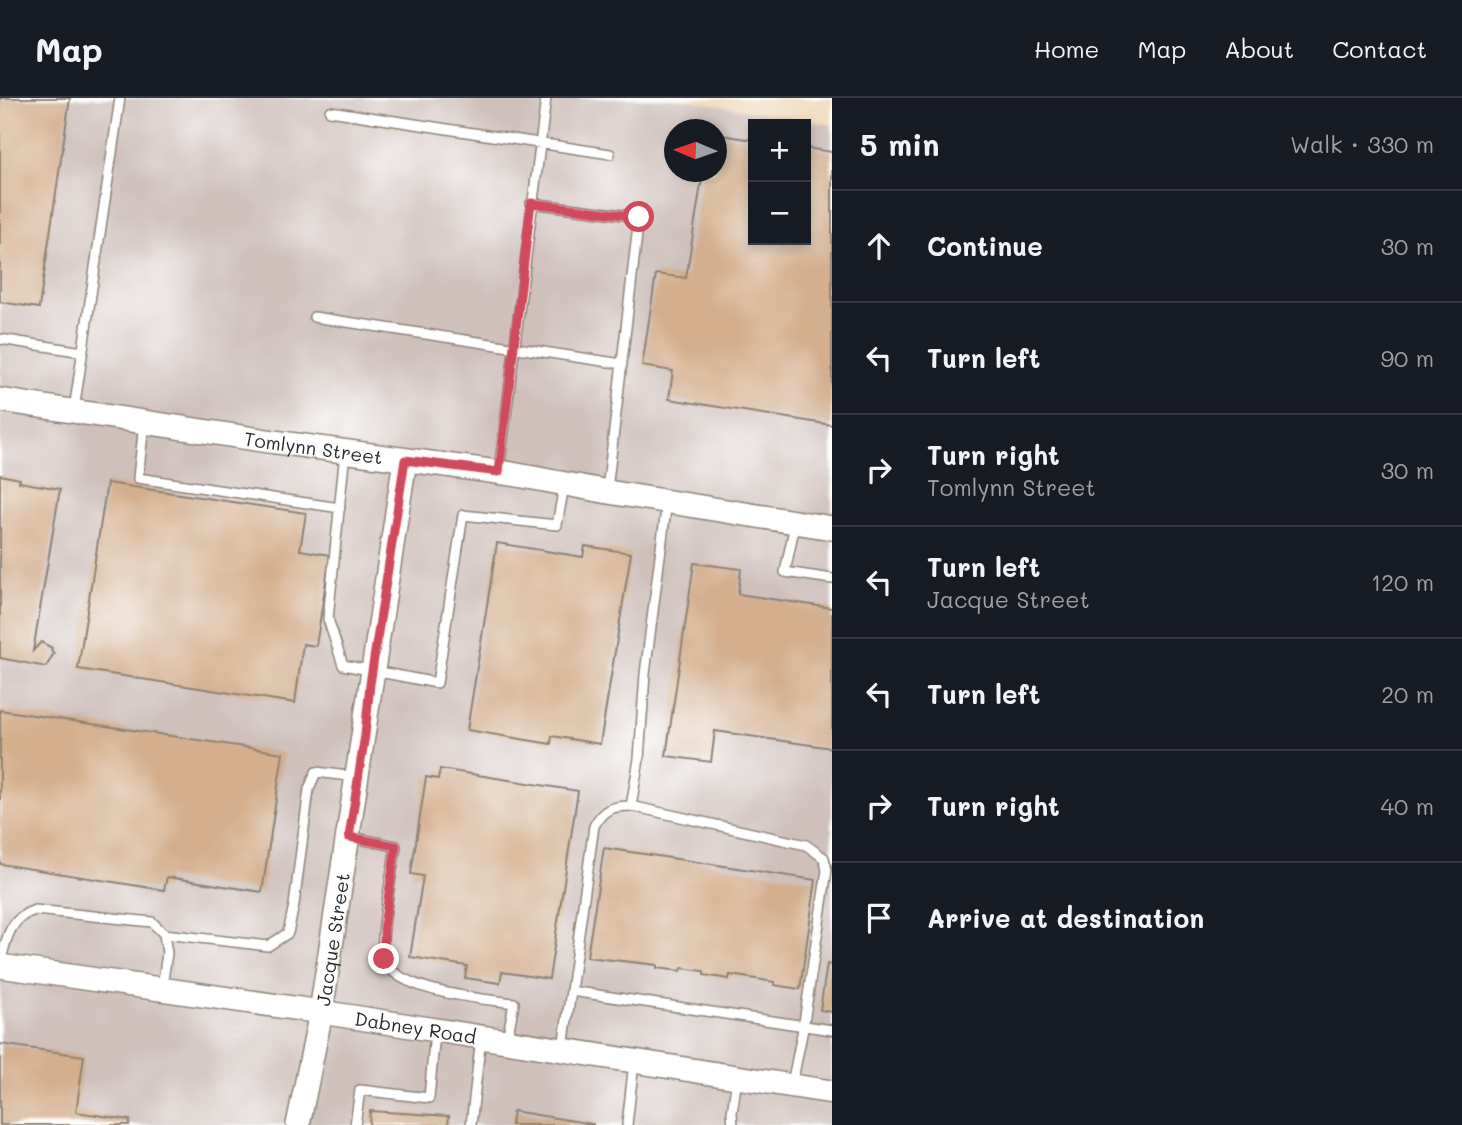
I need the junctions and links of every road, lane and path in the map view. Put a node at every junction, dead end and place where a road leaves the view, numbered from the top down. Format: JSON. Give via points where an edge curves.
{"nodes":[{"id":1,"x":120,"y":98,"type":"edge"},
{"id":2,"x":546,"y":98,"type":"edge"},
{"id":3,"x":330,"y":111,"type":"dead end"},
{"id":4,"x":539,"y":144,"type":"junction"},
{"id":5,"x":610,"y":154,"type":"dead end"},
{"id":6,"x":531,"y":203,"type":"junction"},
{"id":7,"x":314,"y":317,"type":"dead end"},
{"id":8,"x":0,"y":339,"type":"edge"},
{"id":9,"x":514,"y":347,"type":"junction"},
{"id":10,"x":83,"y":352,"type":"junction"},
{"id":11,"x":622,"y":365,"type":"junction"},
{"id":12,"x":0,"y":400,"type":"edge"},
{"id":13,"x":74,"y":411,"type":"junction"},
{"id":14,"x":144,"y":422,"type":"junction"},
{"id":15,"x":345,"y":452,"type":"junction"},
{"id":16,"x":405,"y":460,"type":"junction"},
{"id":17,"x":499,"y":472,"type":"junction"},
{"id":18,"x":564,"y":484,"type":"junction"},
{"id":19,"x":607,"y":492,"type":"junction"},
{"id":20,"x":667,"y":501,"type":"junction"},
{"id":21,"x":340,"y":508,"type":"junction"},
{"id":22,"x":796,"y":522,"type":"junction"},
{"id":23,"x":832,"y":527,"type":"edge"},
{"id":24,"x":832,"y":579,"type":"edge"},
{"id":25,"x":372,"y":670,"type":"junction"},
{"id":26,"x":358,"y":777,"type":"junction"},
{"id":27,"x":631,"y":806,"type":"junction"},
{"id":28,"x":349,"y":837,"type":"junction"},
{"id":29,"x":164,"y":934,"type":"junction"},
{"id":30,"x":0,"y":965,"type":"edge"},
{"id":31,"x":162,"y":989,"type":"junction"},
{"id":32,"x":571,"y":991,"type":"junction"},
{"id":33,"x":321,"y":1012,"type":"junction"},
{"id":34,"x":804,"y":1026,"type":"junction"},
{"id":35,"x":436,"y":1030,"type":"junction"},
{"id":36,"x":832,"y":1030,"type":"edge"},
{"id":37,"x":481,"y":1037,"type":"junction"},
{"id":38,"x":507,"y":1041,"type":"junction"},
{"id":39,"x":563,"y":1049,"type":"junction"},
{"id":40,"x":634,"y":1061,"type":"junction"},
{"id":41,"x":737,"y":1077,"type":"junction"},
{"id":42,"x":792,"y":1086,"type":"junction"},
{"id":43,"x":832,"y":1092,"type":"edge"},
{"id":44,"x":298,"y":1125,"type":"edge"},
{"id":45,"x":355,"y":1125,"type":"edge"},
{"id":46,"x":471,"y":1125,"type":"edge"},
{"id":47,"x":627,"y":1125,"type":"edge"},
{"id":48,"x":733,"y":1125,"type":"edge"}],
"edges":[{"from":1,"to":10,"type":"lane"},
{"from":2,"to":4,"type":"lane"},
{"from":3,"to":4,"type":"lane"},
{"from":4,"to":5,"type":"lane"},
{"from":4,"to":6,"type":"lane"},
{"from":6,"to":9,"type":"lane"},
{"from":6,"to":11,"type":"lane","via":[[639,217]]},
{"from":7,"to":9,"type":"lane"},
{"from":8,"to":10,"type":"lane"},
{"from":9,"to":11,"type":"lane"},
{"from":9,"to":17,"type":"lane"},
{"from":10,"to":13,"type":"lane"},
{"from":11,"to":19,"type":"lane"},
{"from":12,"to":13,"type":"street","name":"Tomlynn Street"},
{"from":13,"to":14,"type":"street","name":"Tomlynn Street"},
{"from":14,"to":15,"type":"street","name":"Tomlynn Street"},
{"from":14,"to":21,"type":"lane","via":[[138,478]]},
{"from":15,"to":16,"type":"street","name":"Tomlynn Street"},
{"from":15,"to":21,"type":"lane"},
{"from":16,"to":17,"type":"street","name":"Tomlynn Street"},
{"from":16,"to":25,"type":"street","name":"Jacque Street"},
{"from":17,"to":18,"type":"street","name":"Tomlynn Street"},
{"from":18,"to":19,"type":"street","name":"Tomlynn Street"},
{"from":18,"to":25,"type":"lane","via":[[556,525],[463,515],[438,683]]},
{"from":19,"to":20,"type":"street","name":"Tomlynn Street"},
{"from":20,"to":22,"type":"street","name":"Tomlynn Street"},
{"from":20,"to":27,"type":"lane"},
{"from":21,"to":25,"type":"lane","via":[[328,619],[343,665]]},
{"from":22,"to":23,"type":"street","name":"Tomlynn Street"},
{"from":22,"to":24,"type":"lane","via":[[785,572]]},
{"from":25,"to":26,"type":"street","name":"Jacque Street"},
{"from":26,"to":28,"type":"street","name":"Jacque Street"},
{"from":26,"to":29,"type":"lane","via":[[316,772],[309,789],[288,933],[268,946]]},
{"from":27,"to":32,"type":"lane","via":[[601,812],[594,826]]},
{"from":27,"to":34,"type":"lane","via":[[806,845],[824,858],[827,870]]},
{"from":28,"to":33,"type":"street","name":"Jacque Street"},
{"from":28,"to":38,"type":"lane","via":[[396,846],[384,926],[384,959],[394,973],[419,986],[514,1003]]},
{"from":29,"to":30,"type":"lane","via":[[152,922],[35,910],[21,914],[9,929]]},
{"from":29,"to":31,"type":"lane","via":[[167,953]]},
{"from":30,"to":31,"type":"street","name":"Dabney Road"},
{"from":31,"to":33,"type":"street","name":"Dabney Road"},
{"from":32,"to":34,"type":"lane"},
{"from":32,"to":39,"type":"lane"},
{"from":33,"to":35,"type":"street","name":"Dabney Road"},
{"from":33,"to":44,"type":"street","name":"Jacque Street"},
{"from":34,"to":36,"type":"lane"},
{"from":34,"to":42,"type":"lane"},
{"from":35,"to":37,"type":"street","name":"Dabney Road"},
{"from":35,"to":45,"type":"lane","via":[[429,1098],[360,1090]]},
{"from":37,"to":38,"type":"street","name":"Dabney Road"},
{"from":37,"to":46,"type":"lane"},
{"from":38,"to":39,"type":"street","name":"Dabney Road"},
{"from":39,"to":40,"type":"street","name":"Dabney Road"},
{"from":40,"to":41,"type":"street","name":"Dabney Road"},
{"from":40,"to":47,"type":"lane"},
{"from":41,"to":42,"type":"street","name":"Dabney Road"},
{"from":41,"to":48,"type":"lane"},
{"from":42,"to":43,"type":"street","name":"Dabney Road"}]}
